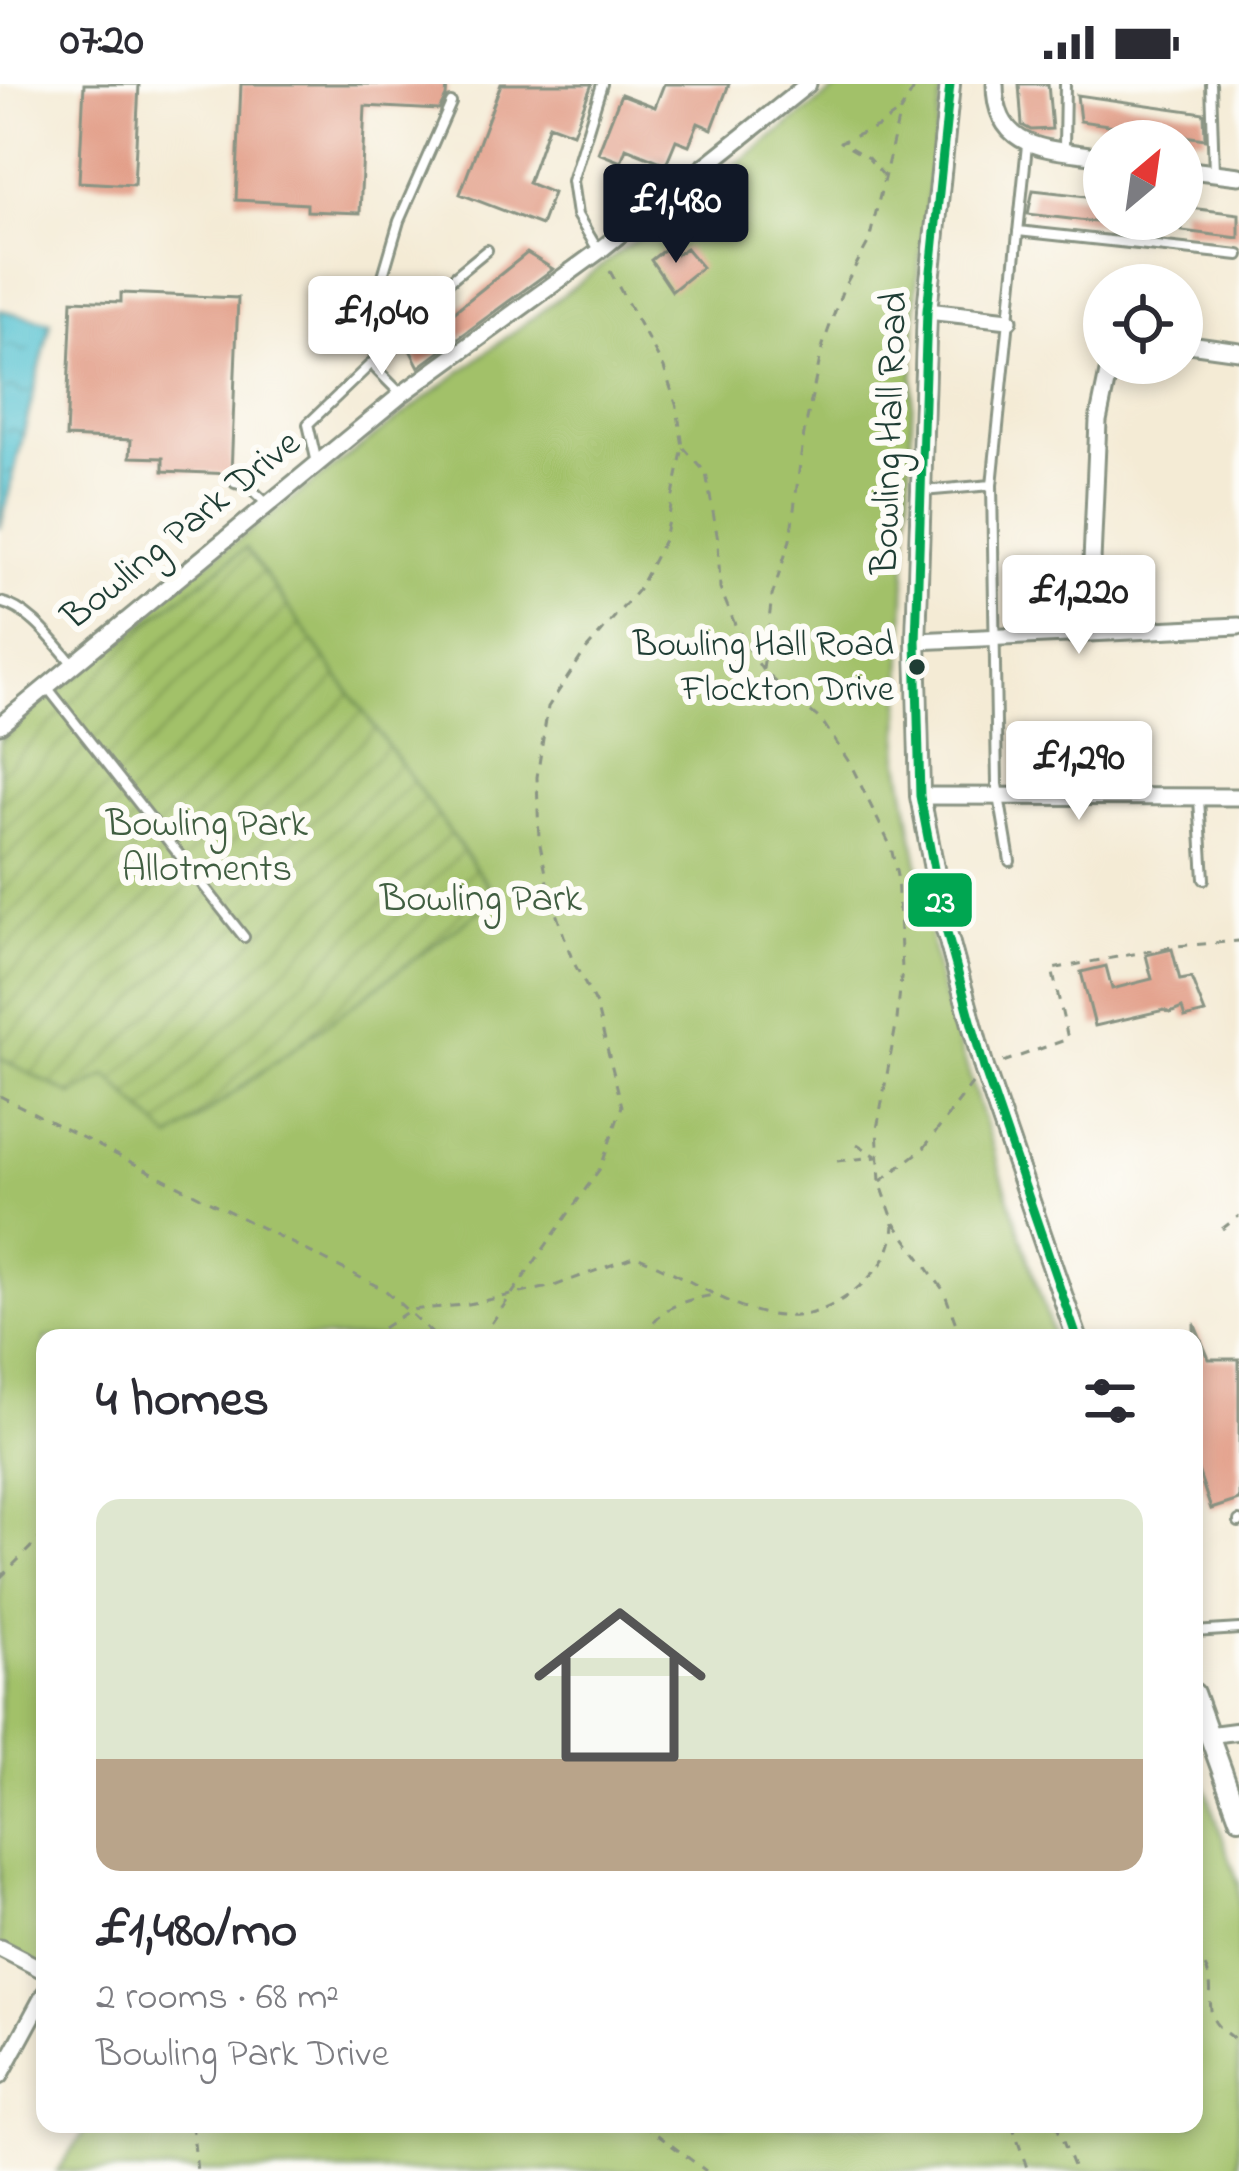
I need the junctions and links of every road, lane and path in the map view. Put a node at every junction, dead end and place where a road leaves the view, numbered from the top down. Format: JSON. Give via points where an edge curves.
{"nodes":[{"id":1,"x":602,"y":84,"type":"edge"},
{"id":2,"x":808,"y":84,"type":"edge"},
{"id":3,"x":917,"y":84,"type":"edge"},
{"id":4,"x":950,"y":84,"type":"edge"},
{"id":5,"x":995,"y":84,"type":"edge"},
{"id":6,"x":1065,"y":84,"type":"edge"},
{"id":7,"x":1211,"y":84,"type":"edge"},
{"id":8,"x":451,"y":103,"type":"dead end"},
{"id":9,"x":900,"y":112,"type":"junction"},
{"id":10,"x":1027,"y":142,"type":"junction"},
{"id":11,"x":1064,"y":150,"type":"junction"},
{"id":12,"x":1083,"y":153,"type":"edge"},
{"id":13,"x":1203,"y":172,"type":"edge"},
{"id":14,"x":1214,"y":174,"type":"junction"},
{"id":15,"x":1239,"y":176,"type":"edge"},
{"id":16,"x":886,"y":178,"type":"junction"},
{"id":17,"x":1018,"y":231,"type":"junction"},
{"id":18,"x":488,"y":250,"type":"dead end"},
{"id":19,"x":598,"y":251,"type":"junction"},
{"id":20,"x":1239,"y":255,"type":"edge"},
{"id":21,"x":927,"y":311,"type":"junction"},
{"id":22,"x":1009,"y":320,"type":"junction"},
{"id":23,"x":1203,"y":346,"type":"edge"},
{"id":24,"x":1239,"y":352,"type":"edge"},
{"id":25,"x":376,"y":354,"type":"junction"},
{"id":26,"x":1106,"y":384,"type":"edge"},
{"id":27,"x":402,"y":394,"type":"junction"},
{"id":28,"x":683,"y":447,"type":"junction"},
{"id":29,"x":317,"y":464,"type":"junction"},
{"id":30,"x":235,"y":483,"type":"dead end"},
{"id":31,"x":992,"y":485,"type":"junction"},
{"id":32,"x":921,"y":491,"type":"junction"},
{"id":33,"x":267,"y":505,"type":"junction"},
{"id":34,"x":0,"y":602,"type":"edge"},
{"id":35,"x":1239,"y":626,"type":"edge"},
{"id":36,"x":1089,"y":631,"type":"junction"},
{"id":37,"x":993,"y":636,"type":"junction"},
{"id":38,"x":916,"y":641,"type":"junction"},
{"id":39,"x":73,"y":664,"type":"junction"},
{"id":40,"x":763,"y":671,"type":"junction"},
{"id":41,"x":46,"y":686,"type":"junction"},
{"id":42,"x":0,"y":725,"type":"edge"},
{"id":43,"x":920,"y":796,"type":"junction"},
{"id":44,"x":999,"y":797,"type":"junction"},
{"id":45,"x":1199,"y":797,"type":"junction"},
{"id":46,"x":1239,"y":797,"type":"edge"},
{"id":47,"x":1010,"y":861,"type":"dead end"},
{"id":48,"x":1204,"y":880,"type":"dead end"},
{"id":49,"x":244,"y":937,"type":"dead end"},
{"id":50,"x":1239,"y":941,"type":"edge"},
{"id":51,"x":984,"y":1068,"type":"junction"},
{"id":52,"x":0,"y":1096,"type":"edge"},
{"id":53,"x":856,"y":1144,"type":"dead end"},
{"id":54,"x":877,"y":1157,"type":"junction"},
{"id":55,"x":837,"y":1161,"type":"dead end"},
{"id":56,"x":880,"y":1182,"type":"junction"},
{"id":57,"x":1239,"y":1216,"type":"edge"},
{"id":58,"x":894,"y":1222,"type":"junction"},
{"id":59,"x":1222,"y":1228,"type":"dead end"},
{"id":60,"x":716,"y":1295,"type":"junction"},
{"id":61,"x":508,"y":1296,"type":"junction"},
{"id":62,"x":410,"y":1310,"type":"junction"},
{"id":63,"x":382,"y":1329,"type":"edge"},
{"id":64,"x":428,"y":1329,"type":"edge"},
{"id":65,"x":487,"y":1329,"type":"edge"},
{"id":66,"x":648,"y":1329,"type":"edge"},
{"id":67,"x":958,"y":1329,"type":"edge"},
{"id":68,"x":1074,"y":1329,"type":"edge"},
{"id":69,"x":36,"y":1542,"type":"edge"},
{"id":70,"x":0,"y":1578,"type":"edge"},
{"id":71,"x":1239,"y":1630,"type":"edge"},
{"id":72,"x":1203,"y":1632,"type":"edge"},
{"id":73,"x":1239,"y":1731,"type":"edge"},
{"id":74,"x":1203,"y":1736,"type":"edge"},
{"id":75,"x":1203,"y":1740,"type":"edge"},
{"id":76,"x":1239,"y":1818,"type":"edge"},
{"id":77,"x":0,"y":1948,"type":"edge"},
{"id":78,"x":1203,"y":1962,"type":"edge"},
{"id":79,"x":36,"y":1966,"type":"edge"},
{"id":80,"x":36,"y":2010,"type":"edge"},
{"id":81,"x":1239,"y":2043,"type":"edge"},
{"id":82,"x":0,"y":2076,"type":"edge"},
{"id":83,"x":193,"y":2133,"type":"edge"},
{"id":84,"x":655,"y":2133,"type":"edge"},
{"id":85,"x":1015,"y":2133,"type":"edge"},
{"id":86,"x":1060,"y":2133,"type":"edge"},
{"id":87,"x":197,"y":2171,"type":"edge"},
{"id":88,"x":706,"y":2171,"type":"edge"},
{"id":89,"x":1028,"y":2171,"type":"edge"},
{"id":90,"x":1075,"y":2171,"type":"edge"}],
"edges":[{"from":1,"to":19,"type":"lane","via":[[572,181],[578,215]]},
{"from":2,"to":19,"type":"street","name":"Bowling Park Drive"},
{"from":3,"to":9,"type":"path"},
{"from":4,"to":21,"type":"street","name":"Bowling Hall Road"},
{"from":5,"to":10,"type":"street","via":[[1000,122]]},
{"from":6,"to":11,"type":"lane"},
{"from":7,"to":14,"type":"lane"},
{"from":8,"to":25,"type":"lane","via":[[399,221],[380,286]]},
{"from":9,"to":16,"type":"path"},
{"from":9,"to":16,"type":"path","via":[[840,142]]},
{"from":10,"to":11,"type":"street"},
{"from":10,"to":17,"type":"lane"},
{"from":11,"to":12,"type":"street"},
{"from":13,"to":14,"type":"street"},
{"from":14,"to":15,"type":"street"},
{"from":16,"to":40,"type":"path","via":[[869,242],[823,345]]},
{"from":17,"to":20,"type":"lane"},
{"from":17,"to":22,"type":"lane"},
{"from":18,"to":25,"type":"lane","via":[[383,335]]},
{"from":19,"to":27,"type":"street","name":"Bowling Park Drive"},
{"from":19,"to":28,"type":"path","via":[[664,368]]},
{"from":21,"to":22,"type":"street"},
{"from":21,"to":32,"type":"street","name":"Bowling Hall Road"},
{"from":22,"to":31,"type":"lane"},
{"from":23,"to":24,"type":"street"},
{"from":25,"to":27,"type":"lane","via":[[376,369]]},
{"from":25,"to":29,"type":"lane","via":[[308,424]]},
{"from":26,"to":36,"type":"street"},
{"from":27,"to":29,"type":"street","name":"Bowling Park Drive"},
{"from":28,"to":40,"type":"path","via":[[706,473],[720,588]]},
{"from":28,"to":61,"type":"path","via":[[664,540],[638,590],[548,707],[538,840],[622,1106],[601,1167]]},
{"from":29,"to":33,"type":"street","name":"Bowling Park Drive"},
{"from":30,"to":33,"type":"lane"},
{"from":31,"to":32,"type":"lane"},
{"from":31,"to":37,"type":"lane"},
{"from":32,"to":38,"type":"street","name":"Bowling Hall Road"},
{"from":33,"to":39,"type":"street","name":"Bowling Park Drive"},
{"from":34,"to":39,"type":"lane","via":[[38,625]]},
{"from":35,"to":36,"type":"street"},
{"from":36,"to":37,"type":"street"},
{"from":37,"to":38,"type":"street"},
{"from":37,"to":44,"type":"lane"},
{"from":38,"to":43,"type":"street","name":"Bowling Hall Road"},
{"from":39,"to":41,"type":"street","name":"Bowling Park Drive"},
{"from":40,"to":54,"type":"path","via":[[822,721],[891,847],[902,969]]},
{"from":41,"to":42,"type":"street","name":"Bowling Park Drive"},
{"from":41,"to":49,"type":"lane"},
{"from":43,"to":44,"type":"street"},
{"from":43,"to":51,"type":"street","name":"Bowling Hall Road","via":[[944,926]]},
{"from":44,"to":45,"type":"street"},
{"from":44,"to":47,"type":"lane"},
{"from":45,"to":46,"type":"street"},
{"from":45,"to":48,"type":"lane"},
{"from":50,"to":51,"type":"path","via":[[1052,970],[1068,1039]]},
{"from":51,"to":56,"type":"path","via":[[924,1148]]},
{"from":51,"to":68,"type":"street","name":"Bowling Hall Road"},
{"from":52,"to":62,"type":"path","via":[[366,1280]]},
{"from":53,"to":54,"type":"path"},
{"from":54,"to":55,"type":"path"},
{"from":54,"to":56,"type":"path"},
{"from":56,"to":58,"type":"path"},
{"from":57,"to":59,"type":"path"},
{"from":58,"to":60,"type":"path","via":[[893,1246],[878,1270],[849,1295],[806,1314],[766,1317]]},
{"from":58,"to":67,"type":"path","via":[[944,1291]]},
{"from":60,"to":61,"type":"path","via":[[636,1256]]},
{"from":60,"to":66,"type":"path","via":[[667,1308]]},
{"from":61,"to":62,"type":"path"},
{"from":61,"to":65,"type":"path"},
{"from":62,"to":63,"type":"path"},
{"from":62,"to":64,"type":"path"},
{"from":69,"to":70,"type":"path"},
{"from":71,"to":72,"type":"lane"},
{"from":73,"to":74,"type":"street"},
{"from":75,"to":76,"type":"street"},
{"from":77,"to":79,"type":"street"},
{"from":78,"to":81,"type":"path","via":[[1217,2026]]},
{"from":80,"to":82,"type":"street"},
{"from":83,"to":87,"type":"path"},
{"from":84,"to":88,"type":"path"},
{"from":85,"to":89,"type":"path"},
{"from":86,"to":90,"type":"path"}]}
